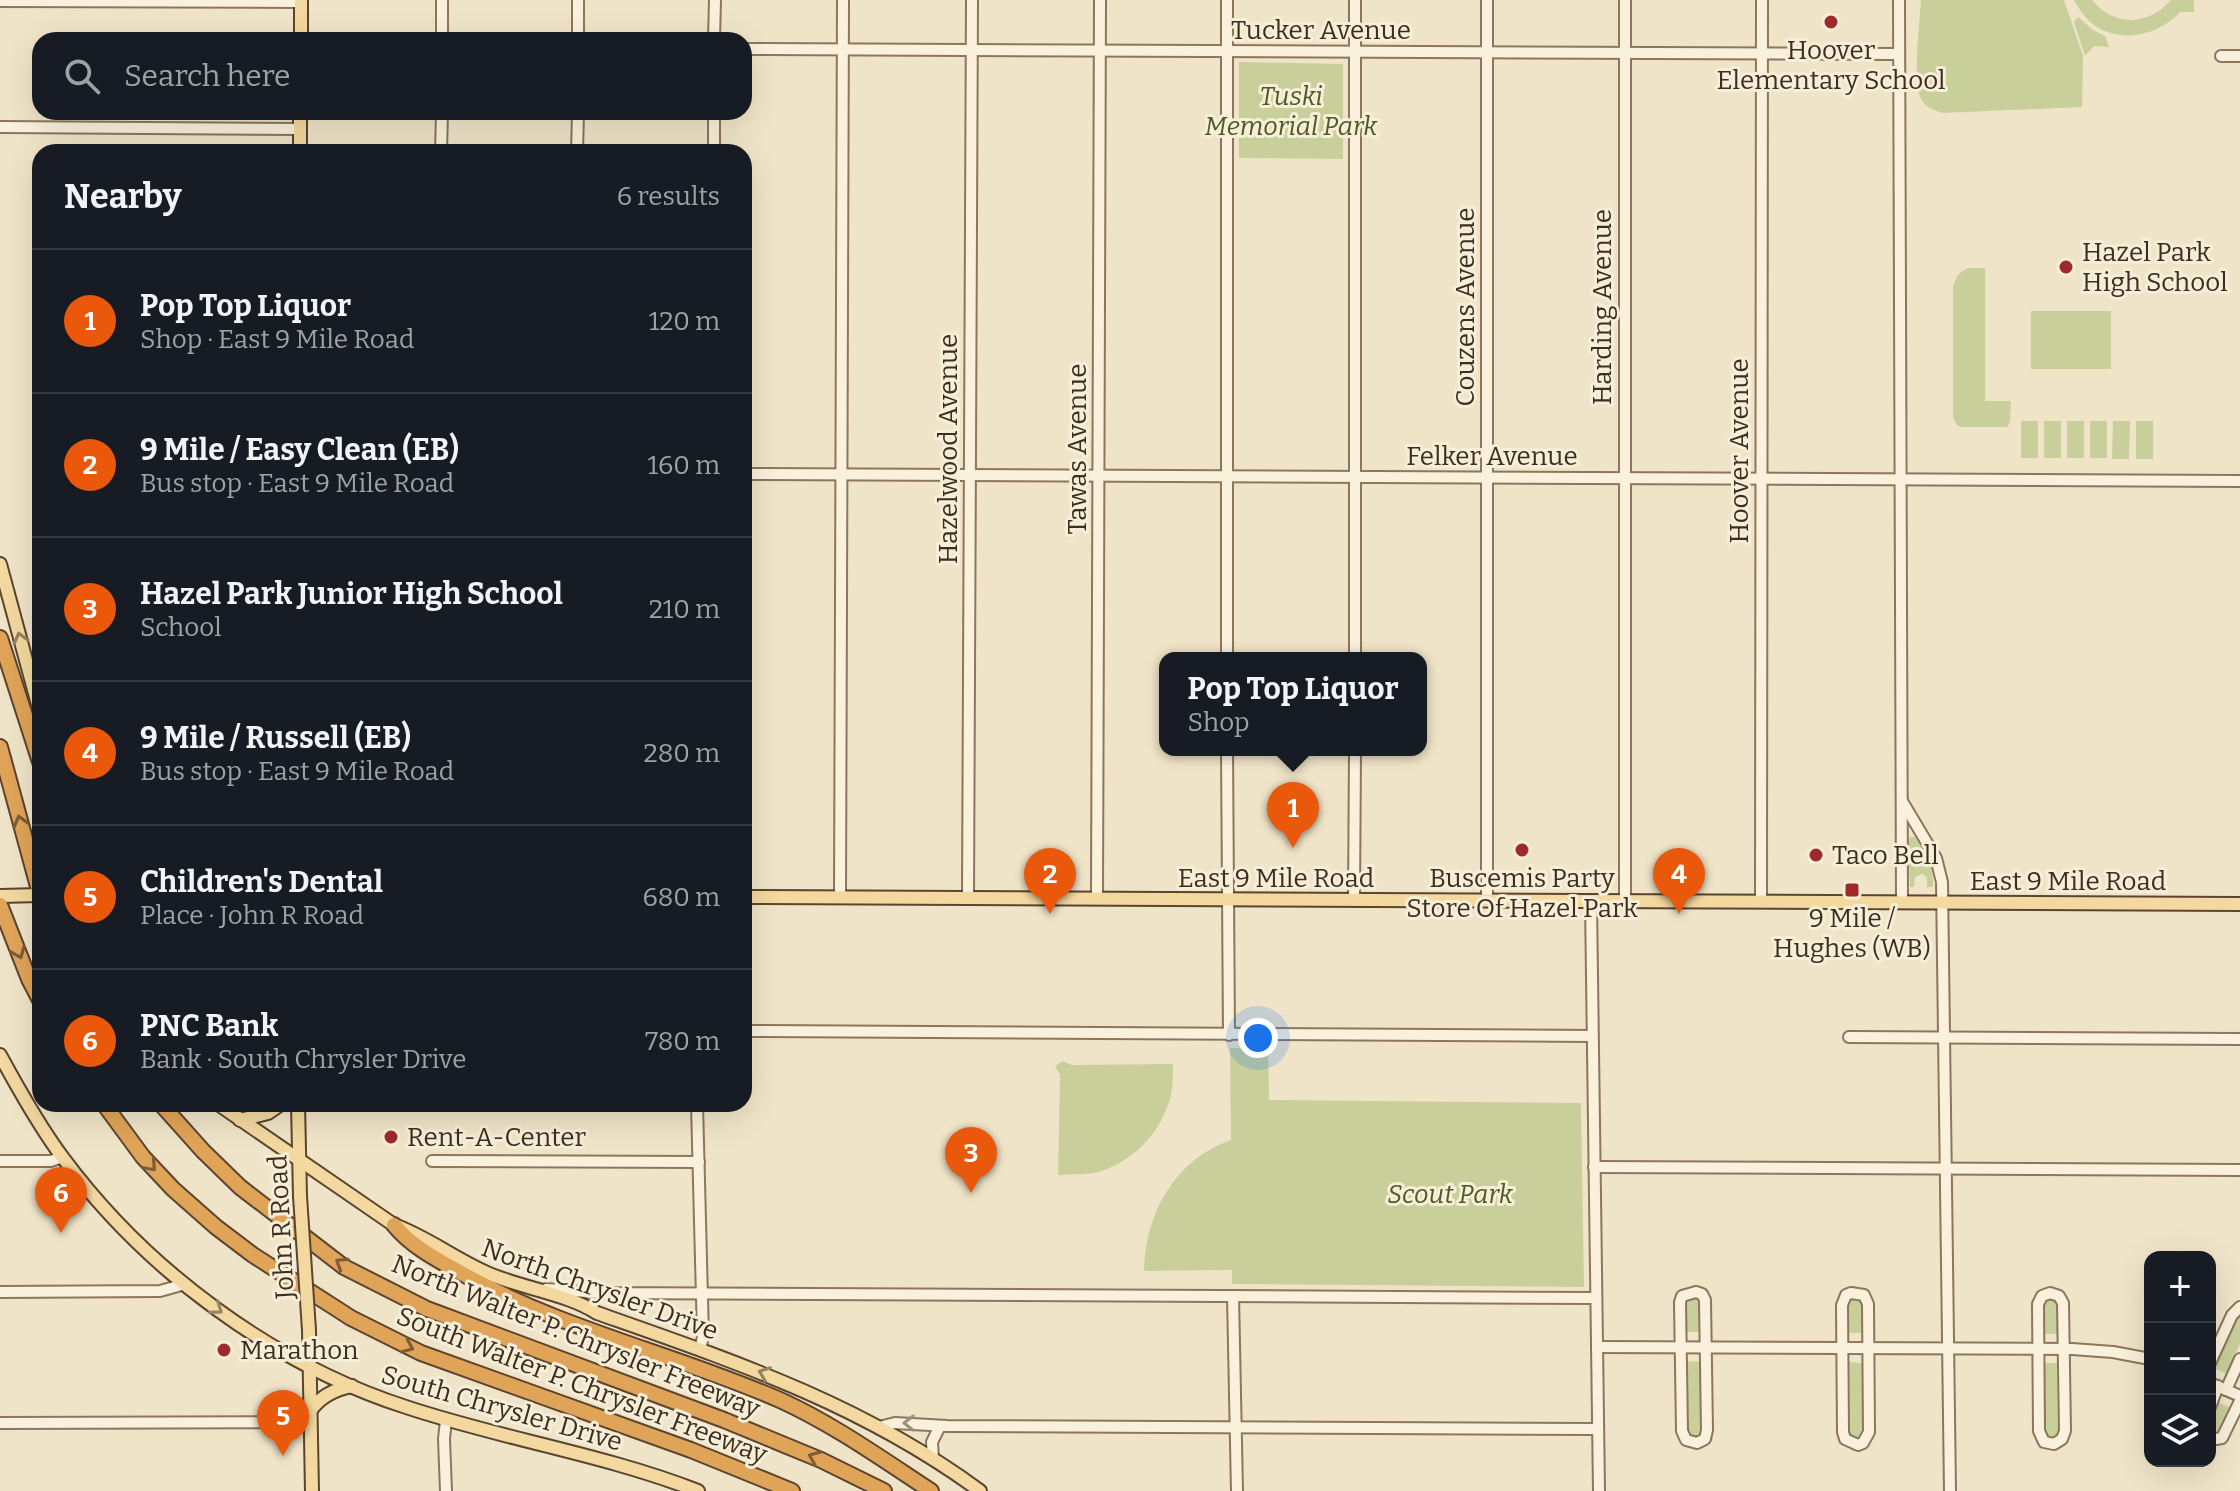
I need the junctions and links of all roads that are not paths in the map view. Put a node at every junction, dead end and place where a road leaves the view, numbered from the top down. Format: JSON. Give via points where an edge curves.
{"nodes":[{"id":1,"x":442,"y":0,"type":"edge"},
{"id":2,"x":578,"y":0,"type":"edge"},
{"id":3,"x":715,"y":0,"type":"edge"},
{"id":4,"x":843,"y":0,"type":"edge"},
{"id":5,"x":972,"y":0,"type":"edge"},
{"id":6,"x":1100,"y":0,"type":"edge"},
{"id":7,"x":1227,"y":0,"type":"edge"},
{"id":8,"x":1355,"y":0,"type":"edge"},
{"id":9,"x":1487,"y":0,"type":"edge"},
{"id":10,"x":1625,"y":0,"type":"edge"},
{"id":11,"x":1762,"y":0,"type":"edge"},
{"id":12,"x":1899,"y":0,"type":"edge"},
{"id":13,"x":0,"y":1,"type":"edge"},
{"id":14,"x":301,"y":1,"type":"edge"},
{"id":15,"x":301,"y":32,"type":"edge"},
{"id":16,"x":442,"y":32,"type":"edge"},
{"id":17,"x":578,"y":32,"type":"edge"},
{"id":18,"x":714,"y":32,"type":"edge"},
{"id":19,"x":752,"y":49,"type":"edge"},
{"id":20,"x":843,"y":50,"type":"junction"},
{"id":21,"x":972,"y":50,"type":"junction"},
{"id":22,"x":1100,"y":51,"type":"junction"},
{"id":23,"x":1355,"y":51,"type":"junction"},
{"id":24,"x":1227,"y":52,"type":"junction"},
{"id":25,"x":1487,"y":53,"type":"junction"},
{"id":26,"x":1624,"y":53,"type":"junction"},
{"id":27,"x":1762,"y":54,"type":"junction"},
{"id":28,"x":1899,"y":54,"type":"junction"},
{"id":29,"x":2221,"y":56,"type":"dead end"},
{"id":30,"x":2240,"y":56,"type":"edge"},
{"id":31,"x":300,"y":120,"type":"edge"},
{"id":32,"x":442,"y":120,"type":"edge"},
{"id":33,"x":578,"y":120,"type":"edge"},
{"id":34,"x":714,"y":120,"type":"edge"},
{"id":35,"x":0,"y":127,"type":"edge"},
{"id":36,"x":300,"y":129,"type":"junction"},
{"id":37,"x":300,"y":144,"type":"edge"},
{"id":38,"x":441,"y":144,"type":"edge"},
{"id":39,"x":577,"y":144,"type":"edge"},
{"id":40,"x":714,"y":144,"type":"edge"},
{"id":41,"x":752,"y":474,"type":"edge"},
{"id":42,"x":842,"y":475,"type":"junction"},
{"id":43,"x":970,"y":476,"type":"junction"},
{"id":44,"x":1099,"y":476,"type":"junction"},
{"id":45,"x":1227,"y":477,"type":"junction"},
{"id":46,"x":1355,"y":478,"type":"junction"},
{"id":47,"x":1487,"y":478,"type":"junction"},
{"id":48,"x":1625,"y":479,"type":"junction"},
{"id":49,"x":1761,"y":479,"type":"junction"},
{"id":50,"x":1900,"y":479,"type":"junction"},
{"id":51,"x":2240,"y":481,"type":"edge"},
{"id":52,"x":0,"y":564,"type":"edge"},
{"id":53,"x":0,"y":638,"type":"edge"},
{"id":54,"x":1227,"y":652,"type":"edge"},
{"id":55,"x":1355,"y":652,"type":"edge"},
{"id":56,"x":32,"y":682,"type":"edge"},
{"id":57,"x":32,"y":737,"type":"edge"},
{"id":58,"x":0,"y":747,"type":"edge"},
{"id":59,"x":1227,"y":756,"type":"edge"},
{"id":60,"x":1355,"y":756,"type":"edge"},
{"id":61,"x":1901,"y":800,"type":"junction"},
{"id":62,"x":32,"y":865,"type":"edge"},
{"id":63,"x":32,"y":895,"type":"edge"},
{"id":64,"x":0,"y":896,"type":"edge"},
{"id":65,"x":752,"y":897,"type":"edge"},
{"id":66,"x":840,"y":898,"type":"junction"},
{"id":67,"x":968,"y":898,"type":"junction"},
{"id":68,"x":1097,"y":899,"type":"junction"},
{"id":69,"x":1227,"y":900,"type":"junction"},
{"id":70,"x":1354,"y":901,"type":"junction"},
{"id":71,"x":1487,"y":901,"type":"junction"},
{"id":72,"x":1591,"y":902,"type":"junction"},
{"id":73,"x":1625,"y":902,"type":"junction"},
{"id":74,"x":1761,"y":902,"type":"junction"},
{"id":75,"x":1902,"y":903,"type":"junction"},
{"id":76,"x":1942,"y":903,"type":"junction"},
{"id":77,"x":2240,"y":904,"type":"edge"},
{"id":78,"x":0,"y":905,"type":"edge"},
{"id":79,"x":32,"y":985,"type":"edge"},
{"id":80,"x":752,"y":1031,"type":"edge"},
{"id":81,"x":1229,"y":1035,"type":"junction"},
{"id":82,"x":1592,"y":1036,"type":"junction"},
{"id":83,"x":1849,"y":1037,"type":"dead end"},
{"id":84,"x":1944,"y":1037,"type":"junction"},
{"id":85,"x":2240,"y":1039,"type":"edge"},
{"id":86,"x":0,"y":1055,"type":"edge"},
{"id":87,"x":32,"y":1108,"type":"edge"},
{"id":88,"x":35,"y":1112,"type":"edge"},
{"id":89,"x":110,"y":1112,"type":"edge"},
{"id":90,"x":168,"y":1112,"type":"edge"},
{"id":91,"x":229,"y":1112,"type":"edge"},
{"id":92,"x":269,"y":1112,"type":"edge"},
{"id":93,"x":298,"y":1112,"type":"edge"},
{"id":94,"x":697,"y":1112,"type":"edge"},
{"id":95,"x":240,"y":1120,"type":"junction"},
{"id":96,"x":62,"y":1157,"type":"junction"},
{"id":97,"x":0,"y":1161,"type":"edge"},
{"id":98,"x":300,"y":1161,"type":"junction"},
{"id":99,"x":432,"y":1161,"type":"dead end"},
{"id":100,"x":699,"y":1162,"type":"junction"},
{"id":101,"x":1594,"y":1167,"type":"junction"},
{"id":102,"x":1946,"y":1169,"type":"junction"},
{"id":103,"x":2240,"y":1170,"type":"edge"},
{"id":104,"x":394,"y":1225,"type":"junction"},
{"id":105,"x":185,"y":1284,"type":"junction"},
{"id":106,"x":518,"y":1285,"type":"dead end"},
{"id":107,"x":566,"y":1290,"type":"junction"},
{"id":108,"x":0,"y":1292,"type":"edge"},
{"id":109,"x":702,"y":1293,"type":"junction"},
{"id":110,"x":1233,"y":1296,"type":"junction"},
{"id":111,"x":1596,"y":1298,"type":"junction"},
{"id":112,"x":584,"y":1305,"type":"junction"},
{"id":113,"x":2240,"y":1307,"type":"edge"},
{"id":114,"x":597,"y":1313,"type":"junction"},
{"id":115,"x":1597,"y":1347,"type":"junction"},
{"id":116,"x":1680,"y":1348,"type":"junction"},
{"id":117,"x":1706,"y":1348,"type":"junction"},
{"id":118,"x":1843,"y":1348,"type":"junction"},
{"id":119,"x":1868,"y":1348,"type":"junction"},
{"id":120,"x":1948,"y":1348,"type":"junction"},
{"id":121,"x":700,"y":1349,"type":"junction"},
{"id":122,"x":2038,"y":1349,"type":"junction"},
{"id":123,"x":2064,"y":1349,"type":"junction"},
{"id":124,"x":2216,"y":1350,"type":"edge"},
{"id":125,"x":2144,"y":1358,"type":"edge"},
{"id":126,"x":2240,"y":1359,"type":"edge"},
{"id":127,"x":310,"y":1366,"type":"junction"},
{"id":128,"x":352,"y":1386,"type":"junction"},
{"id":129,"x":2218,"y":1386,"type":"edge"},
{"id":130,"x":2240,"y":1398,"type":"edge"},
{"id":131,"x":310,"y":1417,"type":"junction"},
{"id":132,"x":446,"y":1420,"type":"junction"},
{"id":133,"x":0,"y":1423,"type":"edge"},
{"id":134,"x":940,"y":1426,"type":"junction"},
{"id":135,"x":879,"y":1427,"type":"junction"},
{"id":136,"x":1235,"y":1427,"type":"junction"},
{"id":137,"x":1598,"y":1429,"type":"junction"},
{"id":138,"x":2216,"y":1439,"type":"edge"},
{"id":139,"x":933,"y":1460,"type":"junction"},
{"id":140,"x":312,"y":1491,"type":"edge"},
{"id":141,"x":446,"y":1491,"type":"edge"},
{"id":142,"x":698,"y":1491,"type":"edge"},
{"id":143,"x":792,"y":1491,"type":"edge"},
{"id":144,"x":884,"y":1491,"type":"edge"},
{"id":145,"x":931,"y":1491,"type":"edge"},
{"id":146,"x":980,"y":1491,"type":"edge"},
{"id":147,"x":1237,"y":1491,"type":"edge"},
{"id":148,"x":1599,"y":1491,"type":"edge"},
{"id":149,"x":1950,"y":1491,"type":"edge"}],
"edges":[{"from":1,"to":16,"type":"street"},
{"from":2,"to":17,"type":"street"},
{"from":3,"to":18,"type":"street"},
{"from":4,"to":20,"type":"street"},
{"from":5,"to":21,"type":"street","name":"Hazelwood Avenue"},
{"from":6,"to":22,"type":"street","name":"Tawas Avenue"},
{"from":7,"to":24,"type":"street"},
{"from":8,"to":23,"type":"street"},
{"from":9,"to":25,"type":"street","name":"Couzens Avenue"},
{"from":10,"to":26,"type":"street","name":"Harding Avenue"},
{"from":11,"to":27,"type":"street","name":"Hoover Avenue"},
{"from":12,"to":28,"type":"street"},
{"from":13,"to":14,"type":"street"},
{"from":14,"to":15,"type":"main road"},
{"from":19,"to":20,"type":"street","name":"Tucker Avenue"},
{"from":20,"to":21,"type":"street","name":"Tucker Avenue"},
{"from":20,"to":42,"type":"street"},
{"from":21,"to":22,"type":"street","name":"Tucker Avenue"},
{"from":21,"to":43,"type":"street","name":"Hazelwood Avenue"},
{"from":22,"to":24,"type":"street","name":"Tucker Avenue"},
{"from":22,"to":44,"type":"street","name":"Tawas Avenue"},
{"from":23,"to":24,"type":"street","name":"Tucker Avenue"},
{"from":23,"to":25,"type":"street","name":"Tucker Avenue"},
{"from":23,"to":46,"type":"street"},
{"from":24,"to":45,"type":"street"},
{"from":25,"to":26,"type":"street","name":"Tucker Avenue"},
{"from":25,"to":47,"type":"street","name":"Couzens Avenue"},
{"from":26,"to":27,"type":"street","name":"Tucker Avenue"},
{"from":26,"to":48,"type":"street","name":"Harding Avenue"},
{"from":27,"to":28,"type":"street","name":"Tucker Avenue"},
{"from":27,"to":49,"type":"street","name":"Hoover Avenue"},
{"from":28,"to":50,"type":"street"},
{"from":29,"to":30,"type":"street"},
{"from":31,"to":36,"type":"main road"},
{"from":32,"to":38,"type":"street"},
{"from":33,"to":39,"type":"street"},
{"from":34,"to":40,"type":"street"},
{"from":35,"to":36,"type":"street"},
{"from":36,"to":37,"type":"main road"},
{"from":41,"to":42,"type":"street","name":"Felker Avenue"},
{"from":42,"to":43,"type":"street","name":"Felker Avenue"},
{"from":42,"to":66,"type":"street"},
{"from":43,"to":44,"type":"street","name":"Felker Avenue"},
{"from":43,"to":67,"type":"street","name":"Hazelwood Avenue"},
{"from":44,"to":45,"type":"street","name":"Felker Avenue"},
{"from":44,"to":68,"type":"street","name":"Tawas Avenue"},
{"from":45,"to":46,"type":"street","name":"Felker Avenue"},
{"from":45,"to":54,"type":"street"},
{"from":46,"to":47,"type":"street","name":"Felker Avenue"},
{"from":46,"to":55,"type":"street"},
{"from":47,"to":48,"type":"street","name":"Felker Avenue"},
{"from":47,"to":71,"type":"street","name":"Couzens Avenue"},
{"from":48,"to":49,"type":"street","name":"Felker Avenue"},
{"from":48,"to":73,"type":"street","name":"Harding Avenue"},
{"from":49,"to":50,"type":"street","name":"Felker Avenue"},
{"from":49,"to":74,"type":"street","name":"Hoover Avenue"},
{"from":50,"to":51,"type":"street","name":"Felker Avenue"},
{"from":50,"to":61,"type":"street"},
{"from":56,"to":52,"type":"main road","one_way":true},
{"from":53,"to":57,"type":"highway"},
{"from":62,"to":58,"type":"highway","one_way":true},
{"from":59,"to":69,"type":"street"},
{"from":60,"to":70,"type":"street"},
{"from":61,"to":75,"type":"street"},
{"from":61,"to":76,"type":"street","via":[[1936,858]]},
{"from":63,"to":64,"type":"main road"},
{"from":65,"to":66,"type":"main road","name":"East 9 Mile Road"},
{"from":66,"to":67,"type":"main road","name":"East 9 Mile Road"},
{"from":67,"to":68,"type":"main road","name":"East 9 Mile Road"},
{"from":68,"to":69,"type":"main road","name":"East 9 Mile Road"},
{"from":69,"to":70,"type":"main road","name":"East 9 Mile Road"},
{"from":69,"to":81,"type":"street"},
{"from":70,"to":71,"type":"main road","name":"East 9 Mile Road"},
{"from":71,"to":72,"type":"main road","name":"East 9 Mile Road"},
{"from":72,"to":73,"type":"main road","name":"East 9 Mile Road"},
{"from":72,"to":82,"type":"street"},
{"from":73,"to":74,"type":"main road","name":"East 9 Mile Road"},
{"from":74,"to":75,"type":"main road","name":"East 9 Mile Road"},
{"from":75,"to":76,"type":"main road","name":"East 9 Mile Road"},
{"from":76,"to":77,"type":"main road","name":"East 9 Mile Road"},
{"from":76,"to":84,"type":"street"},
{"from":78,"to":79,"type":"highway","one_way":true},
{"from":80,"to":81,"type":"street"},
{"from":81,"to":82,"type":"street"},
{"from":82,"to":101,"type":"street"},
{"from":83,"to":84,"type":"street"},
{"from":84,"to":85,"type":"street"},
{"from":84,"to":102,"type":"street"},
{"from":86,"to":87,"type":"main road","name":"South Chrysler Drive"},
{"from":88,"to":96,"type":"main road","name":"South Chrysler Drive"},
{"from":89,"to":143,"type":"highway","name":"South Walter P. Chrysler Freeway","one_way":true,"via":[[143,1157],[216,1227],[351,1318],[421,1353]]},
{"from":144,"to":90,"type":"highway","name":"North Walter P. Chrysler Freeway","one_way":true,"via":[[724,1420],[427,1309],[357,1274],[240,1187]]},
{"from":91,"to":95,"type":"main road","name":"North Chrysler Drive"},
{"from":92,"to":95,"type":"main road"},
{"from":93,"to":98,"type":"main road","name":"John R Road"},
{"from":94,"to":100,"type":"street"},
{"from":95,"to":98,"type":"main road","name":"North Chrysler Drive"},
{"from":96,"to":97,"type":"street"},
{"from":96,"to":105,"type":"main road","name":"South Chrysler Drive","via":[[119,1224]]},
{"from":98,"to":104,"type":"main road","name":"North Chrysler Drive"},
{"from":98,"to":127,"type":"main road","name":"John R Road","bridge":true},
{"from":99,"to":100,"type":"street"},
{"from":100,"to":109,"type":"street"},
{"from":101,"to":102,"type":"street"},
{"from":101,"to":111,"type":"street"},
{"from":102,"to":103,"type":"street"},
{"from":102,"to":120,"type":"street"},
{"from":104,"to":112,"type":"main road","name":"North Chrysler Drive","via":[[488,1273]]},
{"from":104,"to":145,"type":"highway","via":[[406,1239],[548,1316],[780,1400]]},
{"from":105,"to":108,"type":"street","via":[[160,1291]]},
{"from":105,"to":127,"type":"main road","name":"South Chrysler Drive","one_way":true,"via":[[250,1332]]},
{"from":106,"to":107,"type":"street"},
{"from":107,"to":109,"type":"street"},
{"from":107,"to":112,"type":"street"},
{"from":109,"to":110,"type":"street"},
{"from":109,"to":114,"type":"street","via":[[593,1298],[589,1305]]},
{"from":109,"to":121,"type":"street"},
{"from":110,"to":111,"type":"street"},
{"from":110,"to":136,"type":"street"},
{"from":111,"to":115,"type":"street"},
{"from":112,"to":114,"type":"main road","name":"North Chrysler Drive"},
{"from":113,"to":124,"type":"street"},
{"from":114,"to":121,"type":"main road","name":"North Chrysler Drive"},
{"from":115,"to":116,"type":"street"},
{"from":115,"to":137,"type":"street"},
{"from":116,"to":117,"type":"street"},
{"from":116,"to":117,"type":"street","via":[[1680,1302],[1682,1296],[1696,1292],[1705,1300]]},
{"from":116,"to":117,"type":"street","via":[[1682,1431],[1686,1440],[1697,1443],[1707,1434]]},
{"from":117,"to":118,"type":"street"},
{"from":118,"to":119,"type":"street"},
{"from":118,"to":119,"type":"street","via":[[1844,1299],[1858,1293],[1867,1299]]},
{"from":118,"to":119,"type":"street","via":[[1843,1432],[1858,1445],[1869,1432]]},
{"from":119,"to":120,"type":"street"},
{"from":120,"to":122,"type":"street"},
{"from":120,"to":149,"type":"street"},
{"from":135,"to":121,"type":"main road","name":"North Chrysler Drive","one_way":true,"via":[[780,1379]]},
{"from":122,"to":123,"type":"street"},
{"from":122,"to":123,"type":"street","via":[[2038,1304],[2050,1293],[2063,1303]]},
{"from":122,"to":123,"type":"street","via":[[2039,1431],[2044,1442],[2054,1444],[2065,1431]]},
{"from":123,"to":125,"type":"street"},
{"from":126,"to":129,"type":"street"},
{"from":127,"to":128,"type":"main road","name":"South Chrysler Drive"},
{"from":127,"to":131,"type":"main road","name":"John R Road"},
{"from":128,"to":131,"type":"main road","via":[[323,1397]]},
{"from":128,"to":132,"type":"main road","name":"South Chrysler Drive"},
{"from":129,"to":130,"type":"street"},
{"from":130,"to":138,"type":"street","via":[[2222,1438]]},
{"from":131,"to":133,"type":"street"},
{"from":131,"to":140,"type":"main road","name":"John R Road"},
{"from":132,"to":141,"type":"street"},
{"from":132,"to":142,"type":"main road","name":"South Chrysler Drive"},
{"from":134,"to":135,"type":"street","one_way":true},
{"from":134,"to":136,"type":"street"},
{"from":134,"to":139,"type":"street","via":[[932,1442]]},
{"from":135,"to":139,"type":"main road","name":"North Chrysler Drive"},
{"from":136,"to":137,"type":"street"},
{"from":136,"to":147,"type":"street"},
{"from":137,"to":148,"type":"street"},
{"from":139,"to":146,"type":"main road","name":"North Chrysler Drive"}]}
